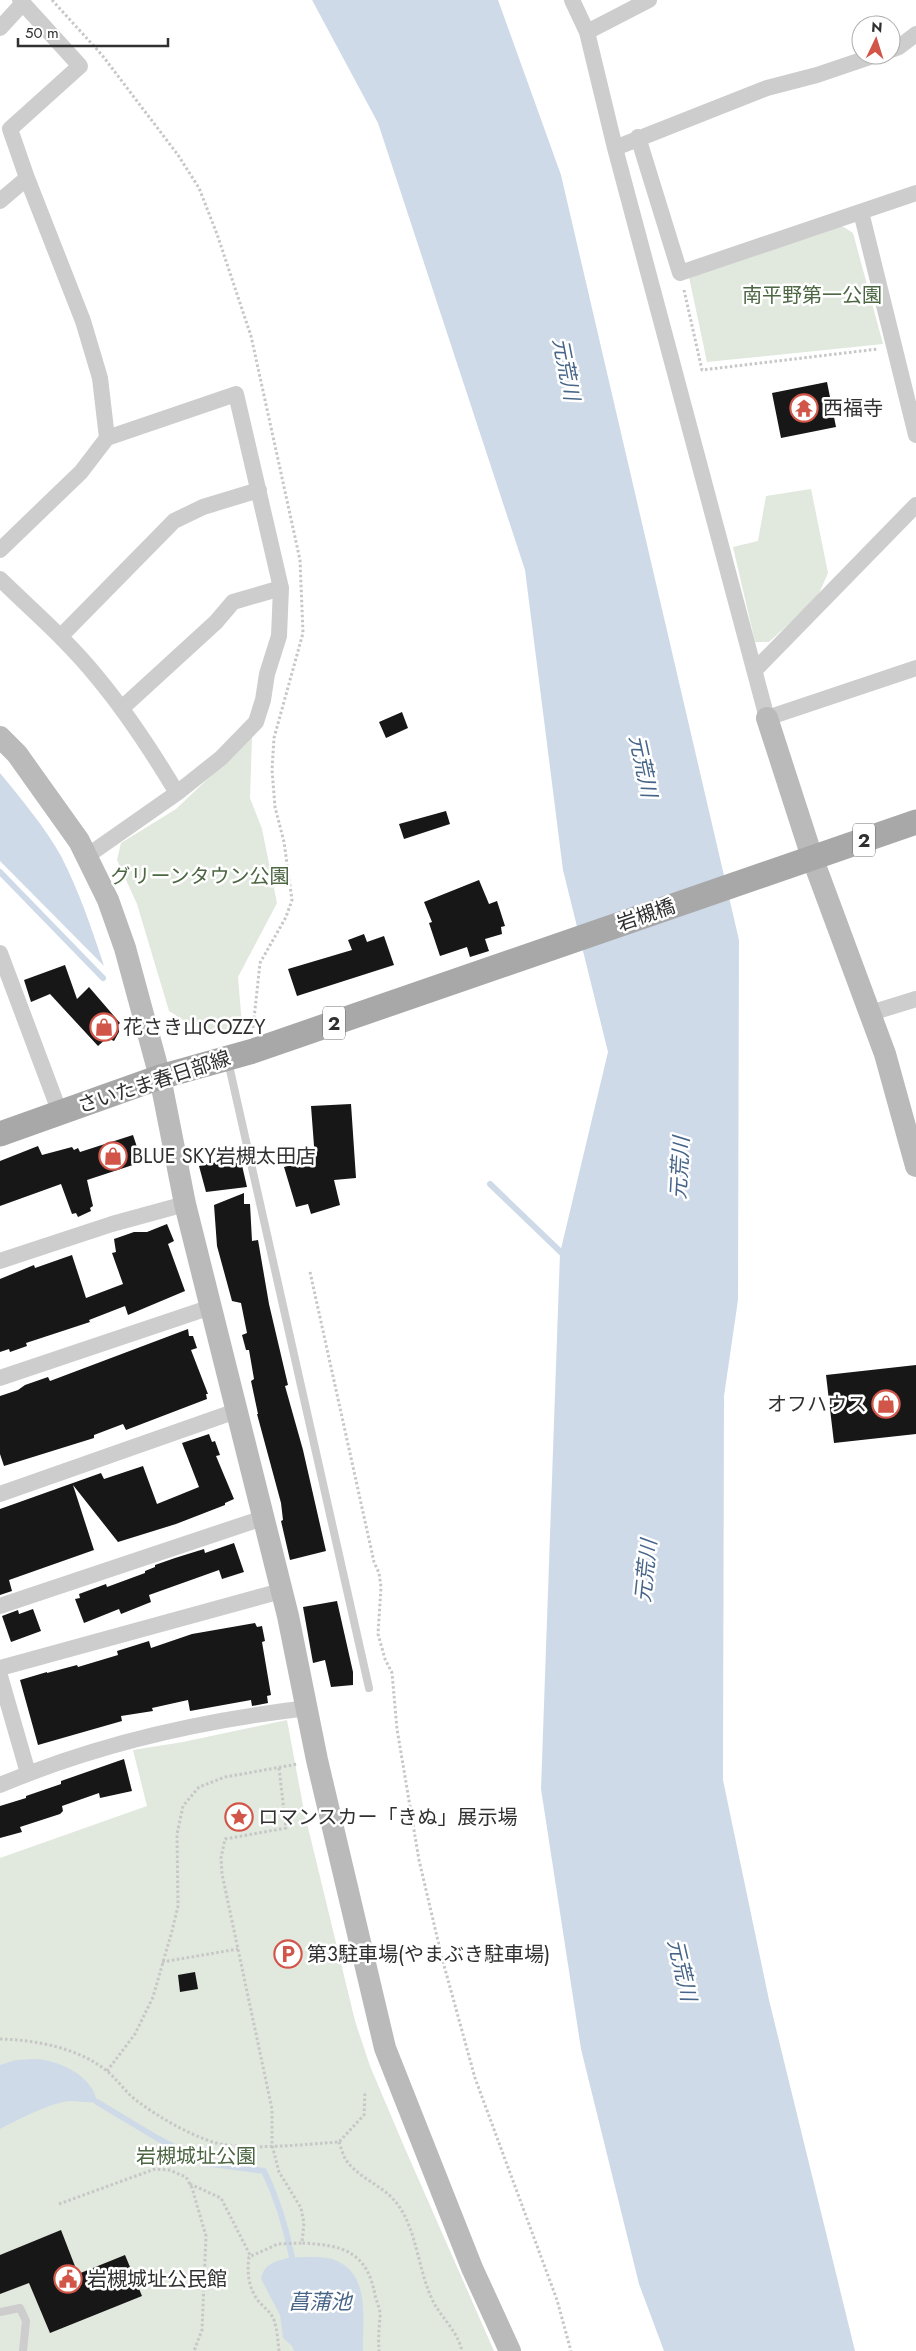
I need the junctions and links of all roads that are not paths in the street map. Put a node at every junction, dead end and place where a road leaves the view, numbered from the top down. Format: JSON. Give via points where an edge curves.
{"nodes":[{"id":1,"x":572,"y":0,"type":"edge"},
{"id":2,"x":649,"y":0,"type":"edge"},
{"id":3,"x":21,"y":2,"type":"edge"},
{"id":4,"x":0,"y":28,"type":"edge"},
{"id":5,"x":586,"y":32,"type":"junction"},
{"id":6,"x":916,"y":34,"type":"edge"},
{"id":7,"x":901,"y":45,"type":"edge"},
{"id":8,"x":851,"y":63,"type":"edge"},
{"id":9,"x":638,"y":137,"type":"junction"},
{"id":10,"x":615,"y":148,"type":"junction"},
{"id":11,"x":27,"y":178,"type":"junction"},
{"id":12,"x":916,"y":193,"type":"edge"},
{"id":13,"x":0,"y":201,"type":"edge"},
{"id":14,"x":861,"y":212,"type":"junction"},
{"id":15,"x":916,"y":435,"type":"edge"},
{"id":16,"x":107,"y":438,"type":"junction"},
{"id":17,"x":259,"y":490,"type":"junction"},
{"id":18,"x":916,"y":505,"type":"edge"},
{"id":19,"x":0,"y":550,"type":"edge"},
{"id":20,"x":0,"y":579,"type":"edge"},
{"id":21,"x":281,"y":588,"type":"junction"},
{"id":22,"x":61,"y":636,"type":"junction"},
{"id":23,"x":916,"y":668,"type":"edge"},
{"id":24,"x":756,"y":669,"type":"junction"},
{"id":25,"x":122,"y":708,"type":"junction"},
{"id":26,"x":767,"y":718,"type":"junction"},
{"id":27,"x":0,"y":737,"type":"edge"},
{"id":28,"x":177,"y":793,"type":"junction"},
{"id":29,"x":916,"y":822,"type":"edge"},
{"id":30,"x":87,"y":856,"type":"junction"},
{"id":31,"x":812,"y":857,"type":"junction"},
{"id":32,"x":0,"y":953,"type":"edge"},
{"id":33,"x":506,"y":963,"type":"joint"},
{"id":34,"x":916,"y":999,"type":"edge"},
{"id":35,"x":871,"y":1013,"type":"junction"},
{"id":36,"x":228,"y":1059,"type":"junction"},
{"id":37,"x":160,"y":1077,"type":"junction"},
{"id":38,"x":60,"y":1113,"type":"junction"},
{"id":39,"x":0,"y":1134,"type":"edge"},
{"id":40,"x":916,"y":1166,"type":"edge"},
{"id":41,"x":185,"y":1204,"type":"junction"},
{"id":42,"x":0,"y":1261,"type":"edge"},
{"id":43,"x":211,"y":1308,"type":"junction"},
{"id":44,"x":0,"y":1378,"type":"edge"},
{"id":45,"x":236,"y":1412,"type":"junction"},
{"id":46,"x":0,"y":1494,"type":"edge"},
{"id":47,"x":263,"y":1518,"type":"junction"},
{"id":48,"x":281,"y":1591,"type":"junction"},
{"id":49,"x":0,"y":1606,"type":"edge"},
{"id":50,"x":0,"y":1668,"type":"edge"},
{"id":51,"x":0,"y":1676,"type":"edge"},
{"id":52,"x":370,"y":1688,"type":"dead end"},
{"id":53,"x":308,"y":1708,"type":"junction"},
{"id":54,"x":28,"y":1773,"type":"junction"},
{"id":55,"x":0,"y":1785,"type":"edge"},
{"id":56,"x":0,"y":2312,"type":"edge"},
{"id":57,"x":23,"y":2351,"type":"edge"},
{"id":58,"x":510,"y":2351,"type":"edge"}],
"edges":[{"from":1,"to":5,"type":"street"},
{"from":2,"to":5,"type":"street"},
{"from":3,"to":4,"type":"street"},
{"from":3,"to":11,"type":"street","via":[[80,66],[10,129]]},
{"from":5,"to":10,"type":"street"},
{"from":6,"to":7,"type":"street"},
{"from":8,"to":9,"type":"street","via":[[767,88]]},
{"from":9,"to":10,"type":"street"},
{"from":9,"to":14,"type":"street","via":[[680,273]]},
{"from":10,"to":24,"type":"street"},
{"from":11,"to":13,"type":"street"},
{"from":11,"to":16,"type":"street","via":[[83,321],[100,378]]},
{"from":12,"to":14,"type":"street"},
{"from":14,"to":15,"type":"street"},
{"from":16,"to":17,"type":"street","via":[[236,394]]},
{"from":16,"to":19,"type":"street","via":[[81,472]]},
{"from":17,"to":21,"type":"street"},
{"from":17,"to":22,"type":"street","via":[[203,506],[174,521]]},
{"from":18,"to":24,"type":"street"},
{"from":20,"to":22,"type":"street"},
{"from":21,"to":25,"type":"street","via":[[233,602],[216,622]]},
{"from":21,"to":28,"type":"street","via":[[279,636],[256,722],[221,758]]},
{"from":22,"to":25,"type":"street"},
{"from":23,"to":26,"type":"street"},
{"from":24,"to":26,"type":"street"},
{"from":25,"to":28,"type":"street"},
{"from":26,"to":31,"type":"street"},
{"from":27,"to":30,"type":"street","via":[[17,754],[56,807]]},
{"from":28,"to":30,"type":"street"},
{"from":29,"to":31,"type":"main road","number":"2"},
{"from":30,"to":37,"type":"street","via":[[108,900],[125,948]]},
{"from":31,"to":33,"type":"main road","name":"岩槻橋","number":"2"},
{"from":31,"to":35,"type":"street"},
{"from":32,"to":38,"type":"street"},
{"from":33,"to":36,"type":"main road","name":"さいたま春日部線","number":"2"},
{"from":34,"to":35,"type":"street"},
{"from":35,"to":40,"type":"street"},
{"from":36,"to":37,"type":"main road","name":"さいたま春日部線","number":"2"},
{"from":36,"to":52,"type":"lane"},
{"from":37,"to":38,"type":"main road","name":"さいたま春日部線","number":"2"},
{"from":37,"to":41,"type":"street"},
{"from":38,"to":39,"type":"main road","name":"さいたま春日部線","number":"2"},
{"from":41,"to":42,"type":"street"},
{"from":41,"to":43,"type":"street"},
{"from":43,"to":44,"type":"street"},
{"from":43,"to":45,"type":"street"},
{"from":45,"to":46,"type":"street"},
{"from":45,"to":47,"type":"street"},
{"from":47,"to":48,"type":"street"},
{"from":47,"to":49,"type":"street"},
{"from":48,"to":50,"type":"street"},
{"from":48,"to":53,"type":"street"},
{"from":51,"to":54,"type":"street"},
{"from":53,"to":54,"type":"street","via":[[170,1732]]},
{"from":53,"to":58,"type":"street","via":[[317,1760],[385,2048],[472,2268]]},
{"from":54,"to":55,"type":"street"},
{"from":56,"to":57,"type":"lane","via":[[20,2308],[26,2321]]}]}
